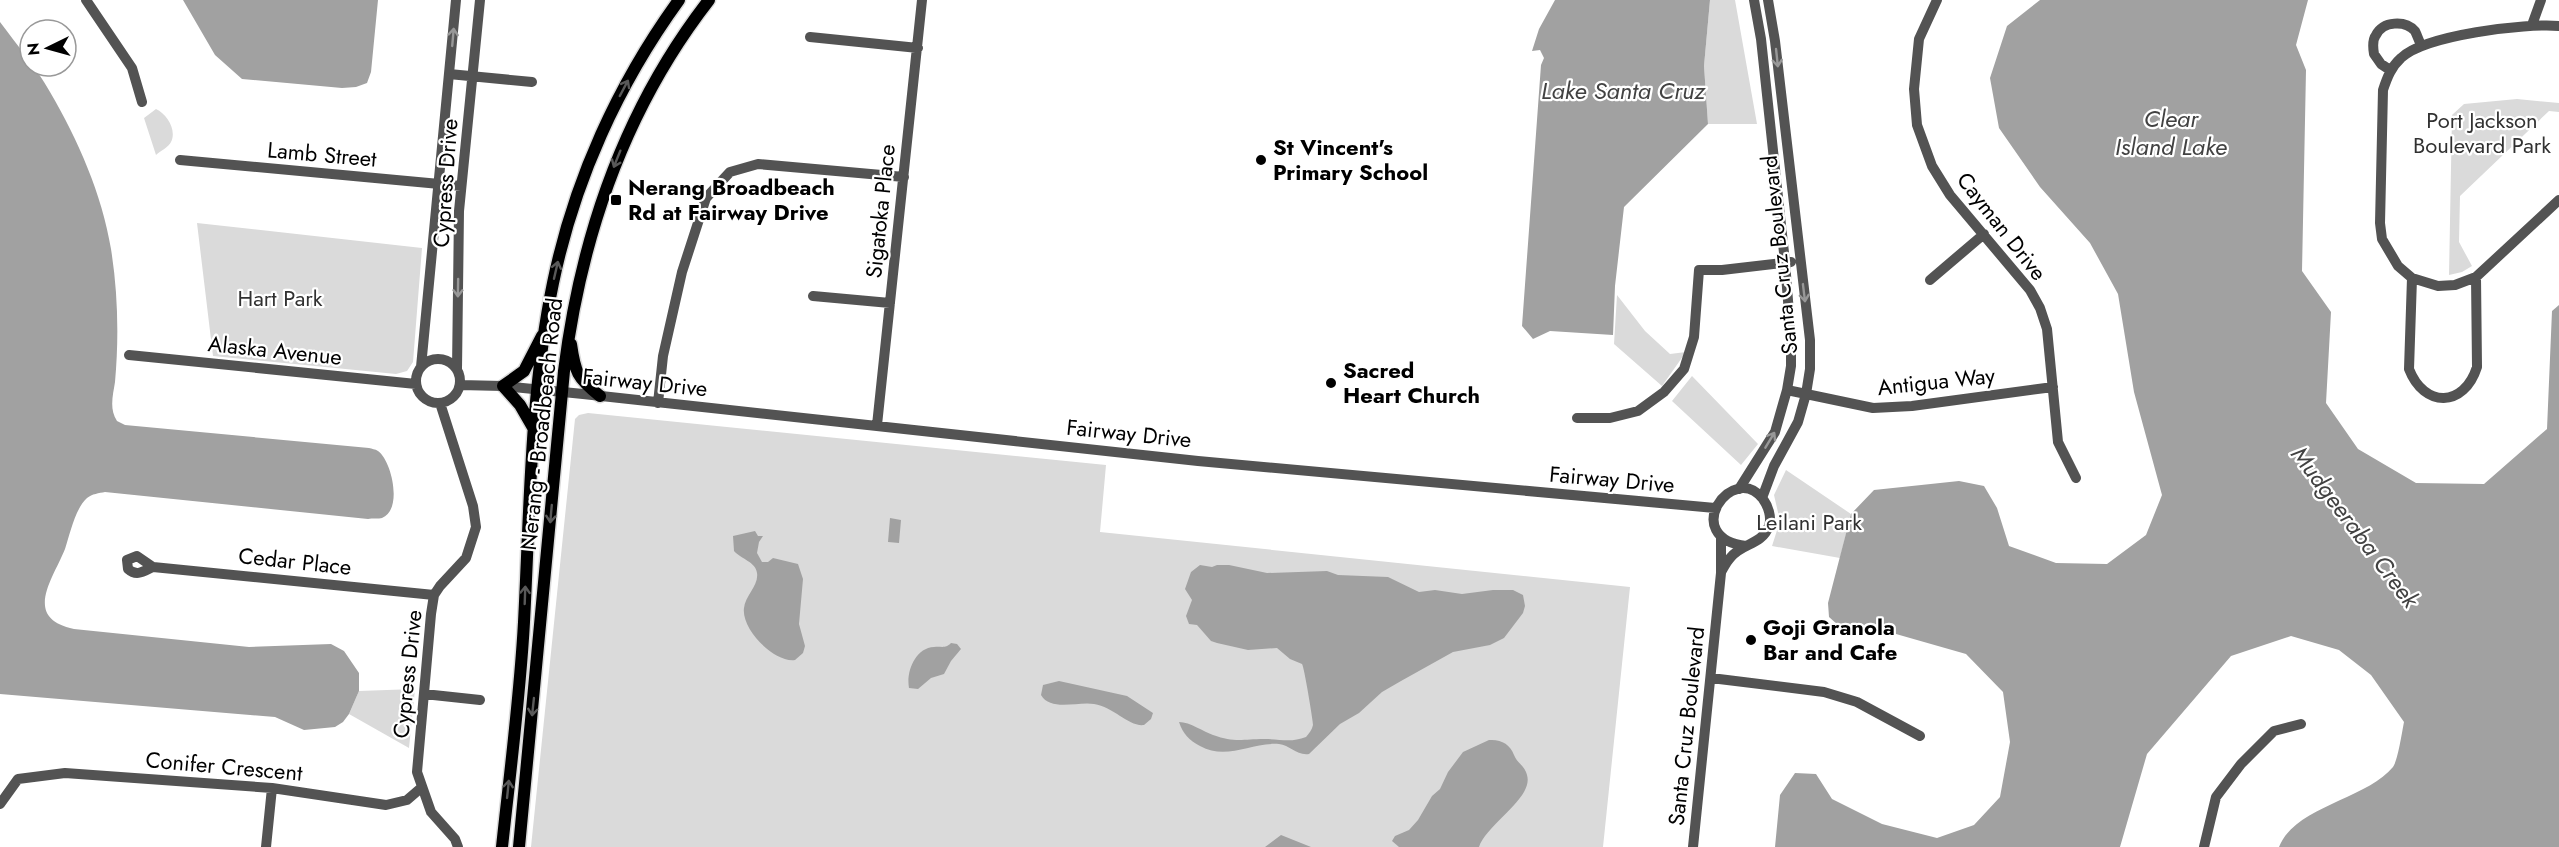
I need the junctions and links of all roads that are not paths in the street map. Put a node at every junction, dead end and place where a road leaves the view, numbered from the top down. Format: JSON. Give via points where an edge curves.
{"nodes":[{"id":1,"x":86,"y":0,"type":"edge"},
{"id":2,"x":456,"y":0,"type":"edge"},
{"id":3,"x":480,"y":0,"type":"edge"},
{"id":4,"x":679,"y":0,"type":"edge"},
{"id":5,"x":709,"y":0,"type":"edge"},
{"id":6,"x":922,"y":0,"type":"edge"},
{"id":7,"x":1754,"y":0,"type":"edge"},
{"id":8,"x":1768,"y":0,"type":"edge"},
{"id":9,"x":1937,"y":0,"type":"edge"},
{"id":10,"x":2541,"y":0,"type":"edge"},
{"id":11,"x":2532,"y":25,"type":"junction"},
{"id":12,"x":2559,"y":26,"type":"edge"},
{"id":13,"x":810,"y":37,"type":"dead end"},
{"id":14,"x":2421,"y":45,"type":"junction"},
{"id":15,"x":918,"y":48,"type":"junction"},
{"id":16,"x":2390,"y":70,"type":"junction"},
{"id":17,"x":449,"y":74,"type":"junction"},
{"id":18,"x":473,"y":76,"type":"junction"},
{"id":19,"x":531,"y":82,"type":"dead end"},
{"id":20,"x":142,"y":102,"type":"dead end"},
{"id":21,"x":180,"y":160,"type":"dead end"},
{"id":22,"x":903,"y":177,"type":"junction"},
{"id":23,"x":437,"y":184,"type":"junction"},
{"id":24,"x":461,"y":186,"type":"junction"},
{"id":25,"x":2559,"y":200,"type":"edge"},
{"id":26,"x":1984,"y":234,"type":"junction"},
{"id":27,"x":1800,"y":260,"type":"junction"},
{"id":28,"x":1785,"y":262,"type":"junction"},
{"id":29,"x":2475,"y":277,"type":"junction"},
{"id":30,"x":2412,"y":278,"type":"junction"},
{"id":31,"x":1930,"y":280,"type":"dead end"},
{"id":32,"x":813,"y":296,"type":"dead end"},
{"id":33,"x":890,"y":303,"type":"junction"},
{"id":34,"x":569,"y":328,"type":"junction"},
{"id":35,"x":545,"y":329,"type":"junction"},
{"id":36,"x":129,"y":355,"type":"dead end"},
{"id":37,"x":422,"y":367,"type":"junction"},
{"id":38,"x":457,"y":370,"type":"junction"},
{"id":39,"x":416,"y":384,"type":"junction"},
{"id":40,"x":460,"y":385,"type":"junction"},
{"id":41,"x":503,"y":386,"type":"junction"},
{"id":42,"x":2054,"y":387,"type":"junction"},
{"id":43,"x":538,"y":390,"type":"junction"},
{"id":44,"x":1787,"y":390,"type":"junction"},
{"id":45,"x":562,"y":393,"type":"junction"},
{"id":46,"x":1806,"y":394,"type":"junction"},
{"id":47,"x":600,"y":396,"type":"junction"},
{"id":48,"x":658,"y":403,"type":"junction"},
{"id":49,"x":440,"y":404,"type":"junction"},
{"id":50,"x":1577,"y":418,"type":"dead end"},
{"id":51,"x":877,"y":425,"type":"junction"},
{"id":52,"x":535,"y":432,"type":"junction"},
{"id":53,"x":2076,"y":478,"type":"dead end"},
{"id":54,"x":1739,"y":489,"type":"junction"},
{"id":55,"x":1762,"y":498,"type":"junction"},
{"id":56,"x":1715,"y":508,"type":"junction"},
{"id":57,"x":1721,"y":537,"type":"junction"},
{"id":58,"x":1746,"y":546,"type":"junction"},
{"id":59,"x":153,"y":567,"type":"dead end"},
{"id":60,"x":1721,"y":573,"type":"junction"},
{"id":61,"x":434,"y":595,"type":"junction"},
{"id":62,"x":1711,"y":678,"type":"junction"},
{"id":63,"x":424,"y":694,"type":"junction"},
{"id":64,"x":480,"y":700,"type":"dead end"},
{"id":65,"x":2301,"y":724,"type":"dead end"},
{"id":66,"x":1920,"y":736,"type":"dead end"},
{"id":67,"x":272,"y":788,"type":"junction"},
{"id":68,"x":421,"y":788,"type":"junction"},
{"id":69,"x":0,"y":804,"type":"edge"},
{"id":70,"x":266,"y":847,"type":"edge"},
{"id":71,"x":458,"y":847,"type":"edge"},
{"id":72,"x":502,"y":847,"type":"edge"},
{"id":73,"x":519,"y":847,"type":"edge"},
{"id":74,"x":1693,"y":847,"type":"edge"},
{"id":75,"x":2204,"y":847,"type":"edge"}],
"edges":[{"from":1,"to":20,"type":"street","via":[[132,68]]},
{"from":17,"to":2,"type":"street","name":"Cypress Drive","one_way":true},
{"from":3,"to":18,"type":"street","name":"Cypress Drive"},
{"from":35,"to":4,"type":"main road","name":"Nerang - Broadbeach Road","one_way":true,"via":[[558,262],[584,175],[634,70]]},
{"from":5,"to":34,"type":"main road","name":"Nerang - Broadbeach Road","one_way":true,"via":[[655,79],[617,156],[591,230]]},
{"from":6,"to":15,"type":"street","name":"Sigatoka Place"},
{"from":7,"to":28,"type":"street","name":"Santa Cruz Boulevard"},
{"from":8,"to":27,"type":"street","name":"Santa Cruz Boulevard","one_way":true},
{"from":9,"to":26,"type":"street","name":"Cayman Drive","via":[[1919,39],[1914,88],[1917,125],[1932,166],[1950,195]]},
{"from":10,"to":11,"type":"street"},
{"from":11,"to":12,"type":"street"},
{"from":11,"to":14,"type":"street"},
{"from":13,"to":15,"type":"street"},
{"from":14,"to":16,"type":"street","via":[[2401,57]]},
{"from":14,"to":16,"type":"street","via":[[2408,26],[2383,26],[2376,35],[2374,54]]},
{"from":15,"to":22,"type":"street","name":"Sigatoka Place"},
{"from":16,"to":30,"type":"street","via":[[2383,90],[2380,223],[2388,253]]},
{"from":17,"to":18,"type":"street"},
{"from":17,"to":23,"type":"street","name":"Cypress Drive"},
{"from":18,"to":19,"type":"street"},
{"from":18,"to":24,"type":"street","name":"Cypress Drive"},
{"from":21,"to":23,"type":"street","name":"Lamb Street"},
{"from":22,"to":33,"type":"street","name":"Sigatoka Place"},
{"from":22,"to":48,"type":"street","via":[[758,164],[729,172],[706,198],[682,272],[663,356]]},
{"from":23,"to":24,"type":"street","name":"Lamb Street"},
{"from":23,"to":37,"type":"street","name":"Cypress Drive"},
{"from":24,"to":38,"type":"street","name":"Cypress Drive","one_way":true},
{"from":25,"to":29,"type":"street"},
{"from":26,"to":31,"type":"street"},
{"from":26,"to":42,"type":"street","name":"Cayman Drive","via":[[2040,308],[2047,329]]},
{"from":27,"to":28,"type":"street"},
{"from":27,"to":46,"type":"street","name":"Santa Cruz Boulevard","one_way":true,"via":[[1810,340]]},
{"from":28,"to":44,"type":"street","name":"Santa Cruz Boulevard","via":[[1791,339]]},
{"from":28,"to":50,"type":"street","via":[[1699,270],[1694,337],[1684,369],[1664,392],[1638,411],[1610,418]]},
{"from":29,"to":30,"type":"street","via":[[2456,285],[2438,286]]},
{"from":29,"to":30,"type":"street","via":[[2477,367],[2466,390],[2451,398],[2425,392],[2414,382],[2409,369]]},
{"from":32,"to":33,"type":"street"},
{"from":33,"to":51,"type":"street","name":"Sigatoka Place"},
{"from":34,"to":45,"type":"main road","name":"Nerang - Broadbeach Road"},
{"from":34,"to":47,"type":"main road","via":[[575,371]]},
{"from":35,"to":41,"type":"main road","via":[[524,371]]},
{"from":35,"to":43,"type":"main road","name":"Nerang - Broadbeach Road"},
{"from":36,"to":39,"type":"street","name":"Alaska Avenue"},
{"from":37,"to":38,"type":"street","via":[[440,359]]},
{"from":37,"to":39,"type":"street"},
{"from":38,"to":40,"type":"street"},
{"from":39,"to":49,"type":"street","via":[[423,398]]},
{"from":40,"to":41,"type":"street"},
{"from":40,"to":49,"type":"street","via":[[453,398]]},
{"from":41,"to":43,"type":"street"},
{"from":41,"to":52,"type":"main road","via":[[520,405]]},
{"from":42,"to":46,"type":"street","name":"Antigua Way","via":[[1873,408]]},
{"from":42,"to":53,"type":"street","name":"Cayman Drive","via":[[2058,442]]},
{"from":43,"to":45,"type":"street","name":"Fairway Drive"},
{"from":43,"to":52,"type":"main road","name":"Nerang - Broadbeach Road"},
{"from":44,"to":46,"type":"street","name":"Antigua Way"},
{"from":54,"to":44,"type":"street","name":"Santa Cruz Boulevard","one_way":true,"via":[[1775,432]]},
{"from":45,"to":47,"type":"street","name":"Fairway Drive"},
{"from":45,"to":73,"type":"main road","name":"Nerang - Broadbeach Road","one_way":true},
{"from":46,"to":55,"type":"street","name":"Santa Cruz Boulevard","via":[[1798,422]]},
{"from":47,"to":48,"type":"street","name":"Fairway Drive"},
{"from":48,"to":51,"type":"street","name":"Fairway Drive"},
{"from":49,"to":61,"type":"street","name":"Cypress Drive","via":[[473,506],[476,527],[466,558]]},
{"from":51,"to":56,"type":"street","name":"Fairway Drive","via":[[1198,461]]},
{"from":72,"to":52,"type":"main road","name":"Nerang - Broadbeach Road","one_way":true,"via":[[523,634]]},
{"from":54,"to":55,"type":"street"},
{"from":54,"to":56,"type":"street","via":[[1724,495]]},
{"from":55,"to":58,"type":"street","via":[[1769,510],[1769,525],[1761,539]]},
{"from":56,"to":57,"type":"street","via":[[1714,523]]},
{"from":57,"to":58,"type":"street"},
{"from":57,"to":60,"type":"street","name":"Santa Cruz Boulevard"},
{"from":58,"to":60,"type":"street","via":[[1731,556]]},
{"from":59,"to":61,"type":"street","name":"Cedar Place"},
{"from":60,"to":62,"type":"street","name":"Santa Cruz Boulevard"},
{"from":61,"to":63,"type":"street","name":"Cypress Drive"},
{"from":62,"to":66,"type":"street","via":[[1824,692],[1857,702]]},
{"from":62,"to":74,"type":"street","name":"Santa Cruz Boulevard"},
{"from":63,"to":64,"type":"street"},
{"from":63,"to":68,"type":"street","name":"Cypress Drive","via":[[417,772]]},
{"from":65,"to":75,"type":"street","via":[[2274,730],[2241,764],[2216,797]]},
{"from":67,"to":68,"type":"street","name":"Conifer Crescent","via":[[386,805],[407,800]]},
{"from":67,"to":69,"type":"street","name":"Conifer Crescent","via":[[65,773],[18,779]]},
{"from":67,"to":70,"type":"street"},
{"from":68,"to":71,"type":"street","name":"Cypress Drive","via":[[431,812]]}]}
